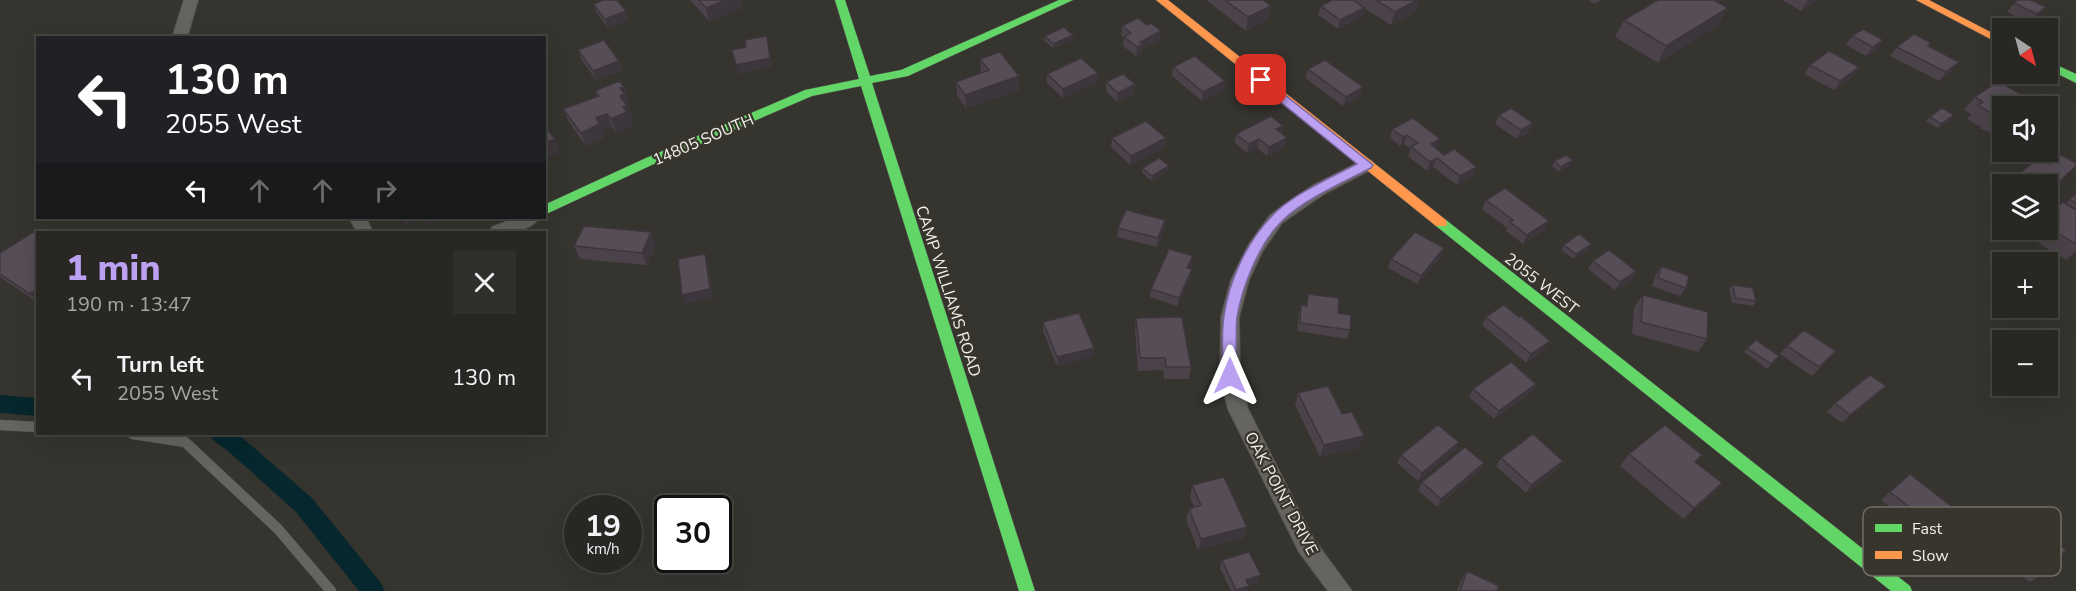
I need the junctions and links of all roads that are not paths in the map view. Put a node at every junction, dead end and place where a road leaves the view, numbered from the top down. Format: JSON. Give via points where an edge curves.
{"nodes":[{"id":1,"x":191,"y":0,"type":"edge"},
{"id":2,"x":840,"y":0,"type":"edge"},
{"id":3,"x":1068,"y":0,"type":"edge"},
{"id":4,"x":1161,"y":0,"type":"edge"},
{"id":5,"x":1932,"y":2,"type":"edge"},
{"id":6,"x":180,"y":36,"type":"edge"},
{"id":7,"x":1992,"y":36,"type":"edge"},
{"id":8,"x":2058,"y":70,"type":"edge"},
{"id":9,"x":2076,"y":79,"type":"edge"},
{"id":10,"x":866,"y":82,"type":"junction"},
{"id":11,"x":1366,"y":165,"type":"junction"},
{"id":12,"x":546,"y":210,"type":"edge"},
{"id":13,"x":528,"y":219,"type":"edge"},
{"id":14,"x":500,"y":231,"type":"edge"},
{"id":15,"x":0,"y":425,"type":"edge"},
{"id":16,"x":36,"y":427,"type":"edge"},
{"id":17,"x":140,"y":435,"type":"edge"},
{"id":18,"x":1863,"y":559,"type":"edge"},
{"id":19,"x":1885,"y":576,"type":"edge"},
{"id":20,"x":331,"y":591,"type":"edge"},
{"id":21,"x":1027,"y":591,"type":"edge"},
{"id":22,"x":1341,"y":591,"type":"edge"},
{"id":23,"x":1904,"y":591,"type":"edge"}],
"edges":[{"from":1,"to":6,"type":"street"},
{"from":2,"to":10,"type":"street","name":"CAMP WILLIAMS ROAD"},
{"from":3,"to":10,"type":"street","name":"14805 SOUTH","via":[[912,70]]},
{"from":4,"to":11,"type":"street","name":"2055 WEST"},
{"from":5,"to":7,"type":"street"},
{"from":8,"to":9,"type":"street"},
{"from":10,"to":12,"type":"street","name":"14805 SOUTH","via":[[809,93]]},
{"from":10,"to":21,"type":"street","name":"CAMP WILLIAMS ROAD"},
{"from":11,"to":18,"type":"street","name":"2055 WEST"},
{"from":11,"to":22,"type":"street","name":"OAK POINT DRIVE","via":[[1318,190],[1276,219],[1240,280],[1230,317],[1230,376],[1238,410],[1306,545]]},
{"from":13,"to":14,"type":"street"},
{"from":15,"to":16,"type":"lane"},
{"from":17,"to":20,"type":"lane","via":[[185,442],[278,529]]},
{"from":19,"to":23,"type":"street","name":"2055 WEST"}]}
